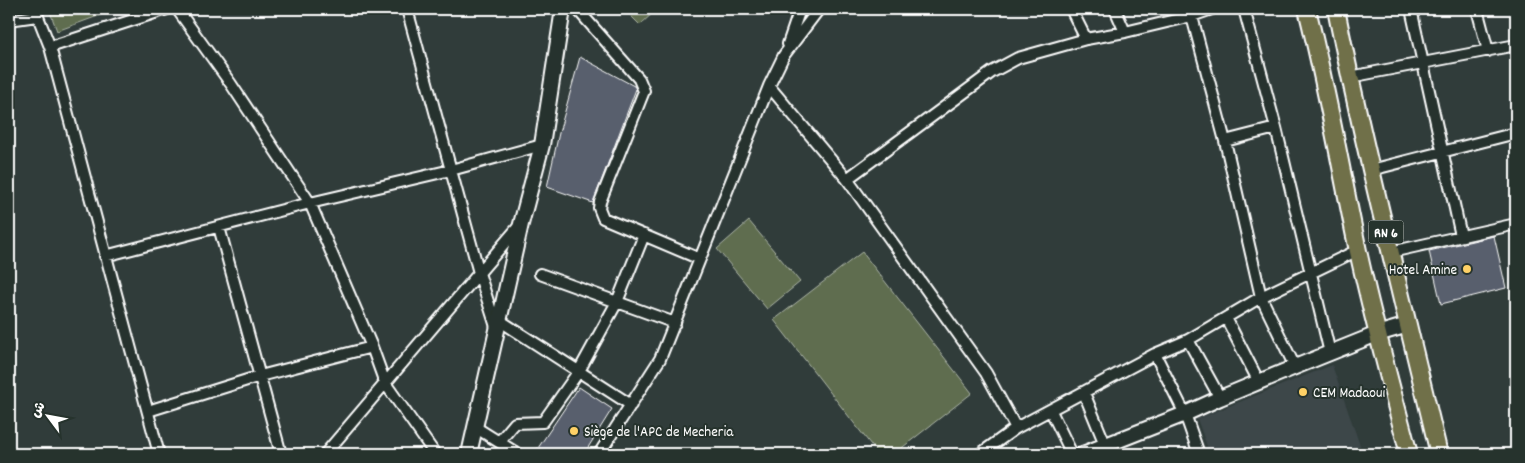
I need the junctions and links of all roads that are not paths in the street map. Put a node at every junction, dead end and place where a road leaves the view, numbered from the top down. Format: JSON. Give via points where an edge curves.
{"nodes":[{"id":1,"x":167,"y":9,"type":"edge"},
{"id":2,"x":178,"y":9,"type":"edge"},
{"id":3,"x":407,"y":9,"type":"edge"},
{"id":4,"x":563,"y":9,"type":"edge"},
{"id":5,"x":577,"y":9,"type":"edge"},
{"id":6,"x":800,"y":9,"type":"edge"},
{"id":7,"x":819,"y":9,"type":"edge"},
{"id":8,"x":1071,"y":9,"type":"edge"},
{"id":9,"x":1115,"y":9,"type":"edge"},
{"id":10,"x":1212,"y":9,"type":"edge"},
{"id":11,"x":1244,"y":9,"type":"edge"},
{"id":12,"x":1307,"y":9,"type":"edge"},
{"id":13,"x":1336,"y":9,"type":"edge"},
{"id":14,"x":1411,"y":9,"type":"edge"},
{"id":15,"x":1477,"y":9,"type":"edge"},
{"id":16,"x":36,"y":12,"type":"edge"},
{"id":17,"x":1191,"y":13,"type":"edge"},
{"id":18,"x":9,"y":20,"type":"edge"},
{"id":19,"x":1125,"y":32,"type":"junction"},
{"id":20,"x":1086,"y":39,"type":"junction"},
{"id":21,"x":1516,"y":45,"type":"edge"},
{"id":22,"x":50,"y":47,"type":"junction"},
{"id":23,"x":1488,"y":51,"type":"junction"},
{"id":24,"x":784,"y":55,"type":"junction"},
{"id":25,"x":1423,"y":64,"type":"junction"},
{"id":26,"x":1350,"y":77,"type":"junction"},
{"id":27,"x":769,"y":86,"type":"junction"},
{"id":28,"x":1276,"y":128,"type":"junction"},
{"id":29,"x":1516,"y":133,"type":"edge"},
{"id":30,"x":1225,"y":141,"type":"junction"},
{"id":31,"x":542,"y":145,"type":"junction"},
{"id":32,"x":1442,"y":152,"type":"junction"},
{"id":33,"x":450,"y":170,"type":"junction"},
{"id":34,"x":1371,"y":170,"type":"junction"},
{"id":35,"x":846,"y":179,"type":"junction"},
{"id":36,"x":310,"y":203,"type":"junction"},
{"id":37,"x":521,"y":224,"type":"junction"},
{"id":38,"x":1516,"y":224,"type":"edge"},
{"id":39,"x":219,"y":227,"type":"junction"},
{"id":40,"x":644,"y":235,"type":"junction"},
{"id":41,"x":1461,"y":236,"type":"junction"},
{"id":42,"x":1358,"y":250,"type":"junction"},
{"id":43,"x":1391,"y":252,"type":"junction"},
{"id":44,"x":105,"y":256,"type":"junction"},
{"id":45,"x":700,"y":259,"type":"junction"},
{"id":46,"x":479,"y":273,"type":"junction"},
{"id":47,"x":1311,"y":273,"type":"junction"},
{"id":48,"x":540,"y":274,"type":"dead end"},
{"id":49,"x":1261,"y":297,"type":"junction"},
{"id":50,"x":617,"y":302,"type":"junction"},
{"id":51,"x":1226,"y":318,"type":"junction"},
{"id":52,"x":675,"y":323,"type":"junction"},
{"id":53,"x":498,"y":325,"type":"junction"},
{"id":54,"x":1408,"y":325,"type":"junction"},
{"id":55,"x":1377,"y":334,"type":"junction"},
{"id":56,"x":1188,"y":340,"type":"junction"},
{"id":57,"x":372,"y":347,"type":"junction"},
{"id":58,"x":1330,"y":353,"type":"junction"},
{"id":59,"x":1155,"y":354,"type":"junction"},
{"id":60,"x":1294,"y":367,"type":"junction"},
{"id":61,"x":579,"y":371,"type":"junction"},
{"id":62,"x":260,"y":376,"type":"junction"},
{"id":63,"x":1260,"y":382,"type":"junction"},
{"id":64,"x":384,"y":383,"type":"junction"},
{"id":65,"x":1084,"y":393,"type":"junction"},
{"id":66,"x":1220,"y":398,"type":"junction"},
{"id":67,"x":631,"y":405,"type":"junction"},
{"id":68,"x":148,"y":411,"type":"junction"},
{"id":69,"x":1051,"y":411,"type":"junction"},
{"id":70,"x":1185,"y":414,"type":"junction"},
{"id":71,"x":475,"y":427,"type":"junction"},
{"id":72,"x":1016,"y":428,"type":"junction"},
{"id":73,"x":499,"y":442,"type":"junction"},
{"id":74,"x":1107,"y":450,"type":"edge"},
{"id":75,"x":985,"y":452,"type":"edge"},
{"id":76,"x":159,"y":454,"type":"edge"},
{"id":77,"x":281,"y":454,"type":"edge"},
{"id":78,"x":325,"y":454,"type":"edge"},
{"id":79,"x":435,"y":454,"type":"edge"},
{"id":80,"x":469,"y":454,"type":"edge"},
{"id":81,"x":518,"y":454,"type":"edge"},
{"id":82,"x":600,"y":454,"type":"edge"},
{"id":83,"x":1072,"y":454,"type":"edge"},
{"id":84,"x":1083,"y":454,"type":"edge"},
{"id":85,"x":1199,"y":454,"type":"edge"},
{"id":86,"x":1408,"y":454,"type":"edge"},
{"id":87,"x":1439,"y":454,"type":"edge"}],
"edges":[{"from":1,"to":22,"type":"street"},
{"from":2,"to":36,"type":"street"},
{"from":3,"to":33,"type":"street"},
{"from":4,"to":31,"type":"main road"},
{"from":5,"to":40,"type":"street","via":[[639,79],[644,91],[599,208],[602,218]]},
{"from":6,"to":24,"type":"street"},
{"from":7,"to":24,"type":"street"},
{"from":8,"to":20,"type":"street"},
{"from":9,"to":19,"type":"street"},
{"from":10,"to":17,"type":"street"},
{"from":11,"to":28,"type":"street"},
{"from":12,"to":42,"type":"main road","number":"RN 6"},
{"from":13,"to":26,"type":"main road","number":"RN 6"},
{"from":14,"to":25,"type":"street"},
{"from":15,"to":23,"type":"street"},
{"from":16,"to":18,"type":"street"},
{"from":16,"to":22,"type":"street"},
{"from":17,"to":19,"type":"street"},
{"from":17,"to":30,"type":"street"},
{"from":19,"to":20,"type":"street"},
{"from":20,"to":35,"type":"street","via":[[1018,58],[992,72]]},
{"from":21,"to":23,"type":"street"},
{"from":22,"to":44,"type":"street"},
{"from":23,"to":25,"type":"street"},
{"from":24,"to":27,"type":"street"},
{"from":25,"to":26,"type":"street"},
{"from":25,"to":32,"type":"street"},
{"from":26,"to":34,"type":"main road","number":"RN 6"},
{"from":27,"to":35,"type":"street"},
{"from":27,"to":45,"type":"street"},
{"from":28,"to":30,"type":"street"},
{"from":28,"to":47,"type":"street"},
{"from":29,"to":32,"type":"street"},
{"from":30,"to":49,"type":"street"},
{"from":31,"to":33,"type":"street"},
{"from":31,"to":37,"type":"main road"},
{"from":32,"to":34,"type":"street"},
{"from":32,"to":41,"type":"street"},
{"from":33,"to":36,"type":"street"},
{"from":33,"to":46,"type":"street"},
{"from":34,"to":43,"type":"main road","number":"RN 6"},
{"from":35,"to":72,"type":"street","via":[[986,373]]},
{"from":36,"to":39,"type":"street"},
{"from":36,"to":57,"type":"street"},
{"from":37,"to":46,"type":"street"},
{"from":37,"to":53,"type":"main road"},
{"from":38,"to":41,"type":"street"},
{"from":39,"to":44,"type":"street"},
{"from":39,"to":62,"type":"street"},
{"from":40,"to":45,"type":"street"},
{"from":40,"to":50,"type":"street"},
{"from":41,"to":43,"type":"street"},
{"from":42,"to":47,"type":"street"},
{"from":42,"to":55,"type":"main road","number":"RN 6"},
{"from":43,"to":54,"type":"main road","number":"RN 6"},
{"from":44,"to":68,"type":"street"},
{"from":45,"to":52,"type":"street"},
{"from":46,"to":53,"type":"street"},
{"from":46,"to":64,"type":"street"},
{"from":47,"to":49,"type":"street"},
{"from":47,"to":58,"type":"street"},
{"from":48,"to":50,"type":"street"},
{"from":49,"to":51,"type":"street"},
{"from":49,"to":60,"type":"street"},
{"from":50,"to":52,"type":"street"},
{"from":50,"to":61,"type":"street"},
{"from":51,"to":56,"type":"street"},
{"from":51,"to":63,"type":"street"},
{"from":52,"to":67,"type":"street","via":[[660,359]]},
{"from":53,"to":61,"type":"street"},
{"from":53,"to":71,"type":"main road"},
{"from":54,"to":55,"type":"main road"},
{"from":54,"to":87,"type":"main road","number":"RN 6"},
{"from":55,"to":58,"type":"main road"},
{"from":55,"to":86,"type":"main road","number":"RN 6"},
{"from":56,"to":59,"type":"street"},
{"from":56,"to":66,"type":"street"},
{"from":57,"to":62,"type":"street"},
{"from":57,"to":64,"type":"street"},
{"from":58,"to":60,"type":"main road"},
{"from":59,"to":65,"type":"street"},
{"from":59,"to":70,"type":"street"},
{"from":60,"to":63,"type":"main road"},
{"from":61,"to":67,"type":"street"},
{"from":61,"to":73,"type":"street","via":[[543,422],[515,422]]},
{"from":62,"to":68,"type":"street"},
{"from":62,"to":77,"type":"street"},
{"from":63,"to":66,"type":"main road"},
{"from":64,"to":78,"type":"street"},
{"from":64,"to":79,"type":"street"},
{"from":65,"to":69,"type":"street"},
{"from":65,"to":74,"type":"street"},
{"from":66,"to":70,"type":"main road"},
{"from":67,"to":82,"type":"street"},
{"from":68,"to":76,"type":"street"},
{"from":69,"to":72,"type":"street"},
{"from":69,"to":83,"type":"street"},
{"from":70,"to":74,"type":"main road"},
{"from":70,"to":85,"type":"street"},
{"from":71,"to":73,"type":"street"},
{"from":71,"to":80,"type":"main road"},
{"from":72,"to":75,"type":"street"},
{"from":73,"to":81,"type":"street"},
{"from":74,"to":84,"type":"main road"}]}
